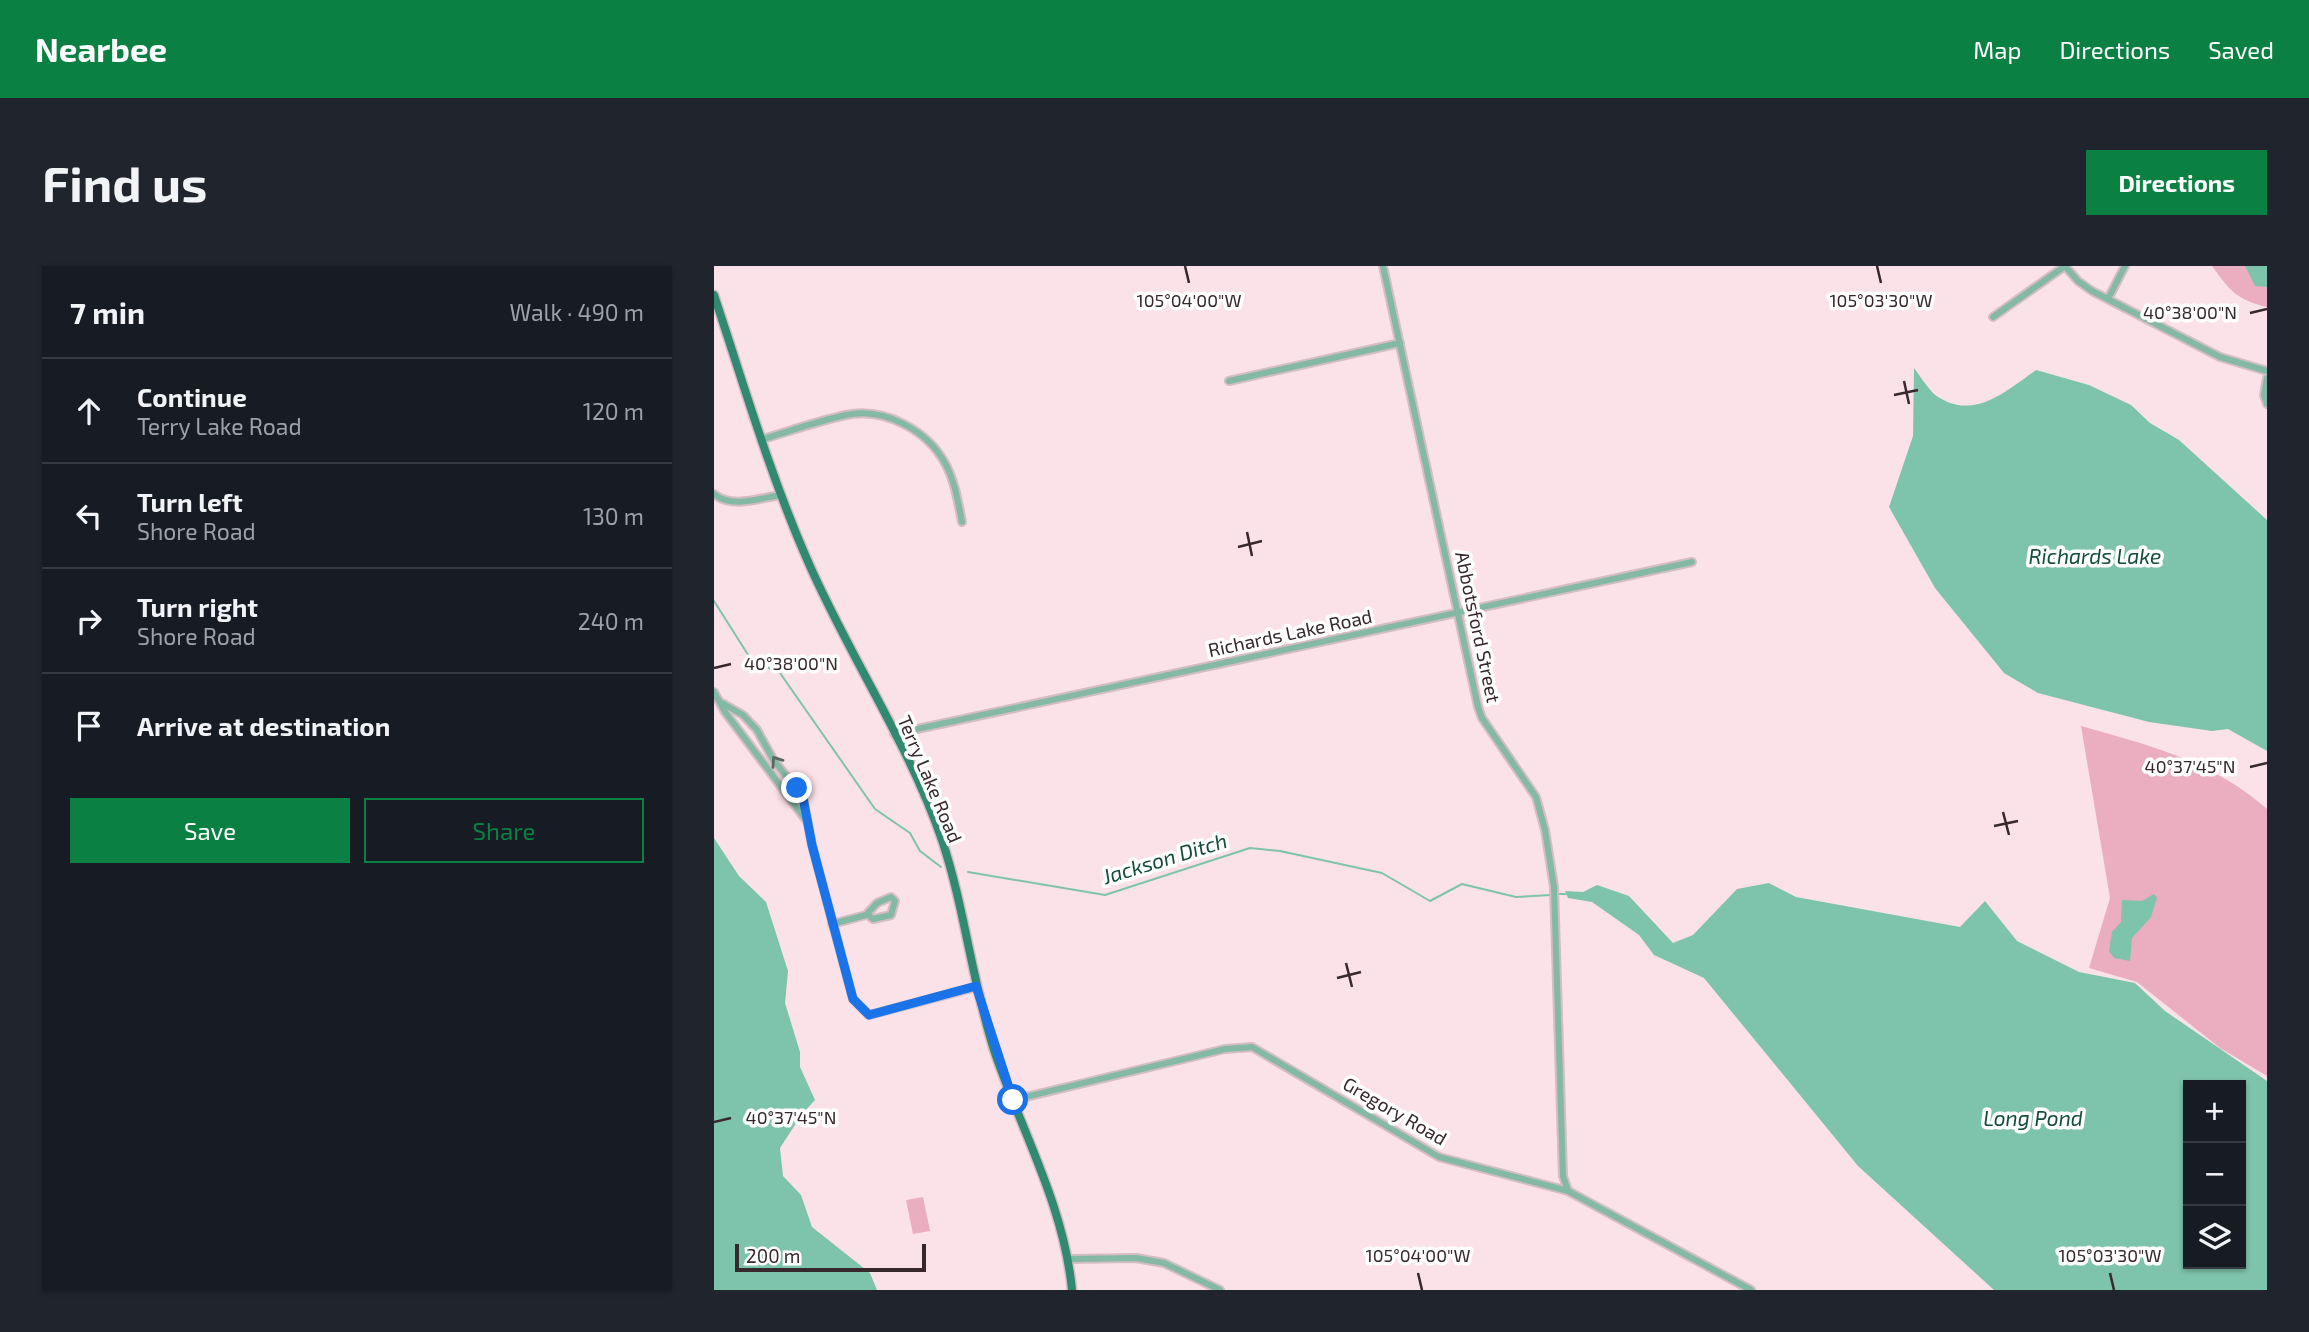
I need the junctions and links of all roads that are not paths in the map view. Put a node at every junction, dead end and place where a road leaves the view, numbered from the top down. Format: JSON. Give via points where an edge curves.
{"nodes":[{"id":1,"x":1383,"y":266,"type":"edge"},
{"id":2,"x":2065,"y":266,"type":"edge"},
{"id":3,"x":2125,"y":266,"type":"edge"},
{"id":4,"x":714,"y":295,"type":"edge"},
{"id":5,"x":2108,"y":299,"type":"junction"},
{"id":6,"x":1993,"y":317,"type":"dead end"},
{"id":7,"x":1400,"y":343,"type":"junction"},
{"id":8,"x":2267,"y":371,"type":"edge"},
{"id":9,"x":2267,"y":378,"type":"edge"},
{"id":10,"x":1229,"y":381,"type":"dead end"},
{"id":11,"x":2267,"y":404,"type":"edge"},
{"id":12,"x":763,"y":439,"type":"junction"},
{"id":13,"x":714,"y":494,"type":"edge"},
{"id":14,"x":781,"y":495,"type":"junction"},
{"id":15,"x":962,"y":522,"type":"dead end"},
{"id":16,"x":1692,"y":562,"type":"dead end"},
{"id":17,"x":1459,"y":613,"type":"junction"},
{"id":18,"x":714,"y":692,"type":"edge"},
{"id":19,"x":722,"y":703,"type":"junction"},
{"id":20,"x":894,"y":734,"type":"junction"},
{"id":21,"x":806,"y":820,"type":"junction"},
{"id":22,"x":866,"y":915,"type":"junction"},
{"id":23,"x":832,"y":924,"type":"junction"},
{"id":24,"x":976,"y":986,"type":"junction"},
{"id":25,"x":1013,"y":1100,"type":"junction"},
{"id":26,"x":1568,"y":1191,"type":"junction"},
{"id":27,"x":1069,"y":1259,"type":"junction"},
{"id":28,"x":1072,"y":1290,"type":"edge"},
{"id":29,"x":1220,"y":1290,"type":"edge"},
{"id":30,"x":1751,"y":1290,"type":"edge"}],
"edges":[{"from":1,"to":7,"type":"street","name":"Abbotsford Street"},
{"from":2,"to":5,"type":"street","via":[[2084,287]]},
{"from":2,"to":6,"type":"street"},
{"from":3,"to":5,"type":"street"},
{"from":4,"to":12,"type":"main road","name":"Terry Lake Road"},
{"from":5,"to":8,"type":"street","via":[[2220,357]]},
{"from":7,"to":10,"type":"street"},
{"from":7,"to":17,"type":"street","name":"Abbotsford Street"},
{"from":9,"to":11,"type":"street"},
{"from":12,"to":14,"type":"main road","name":"Terry Lake Road"},
{"from":12,"to":15,"type":"street","via":[[847,415],[882,415],[900,421],[929,443],[946,464]]},
{"from":13,"to":14,"type":"street","via":[[723,501],[737,502]]},
{"from":14,"to":20,"type":"main road","name":"Terry Lake Road","via":[[806,558]]},
{"from":16,"to":17,"type":"street","name":"Richards Lake Road"},
{"from":17,"to":20,"type":"street","name":"Richards Lake Road"},
{"from":17,"to":26,"type":"street","name":"Abbotsford Street","via":[[1482,719],[1536,797],[1545,830],[1554,887],[1563,1176]]},
{"from":18,"to":19,"type":"street"},
{"from":19,"to":21,"type":"street"},
{"from":21,"to":19,"type":"street","one_way":true,"via":[[803,798],[757,730]]},
{"from":20,"to":24,"type":"main road","name":"Terry Lake Road","via":[[942,840]]},
{"from":21,"to":23,"type":"street"},
{"from":22,"to":22,"type":"street","via":[[884,898],[895,901],[891,915],[883,919]]},
{"from":22,"to":23,"type":"street"},
{"from":23,"to":24,"type":"street","via":[[853,999],[869,1015]]},
{"from":24,"to":25,"type":"main road","name":"Terry Lake Road"},
{"from":25,"to":26,"type":"street","name":"Gregory Road","via":[[1224,1049],[1252,1047],[1439,1157]]},
{"from":25,"to":27,"type":"main road","name":"Terry Lake Road","via":[[1052,1198]]},
{"from":26,"to":30,"type":"street","name":"Gregory Road"},
{"from":27,"to":28,"type":"main road","name":"Terry Lake Road"},
{"from":27,"to":29,"type":"street","via":[[1136,1258],[1164,1264]]}]}
